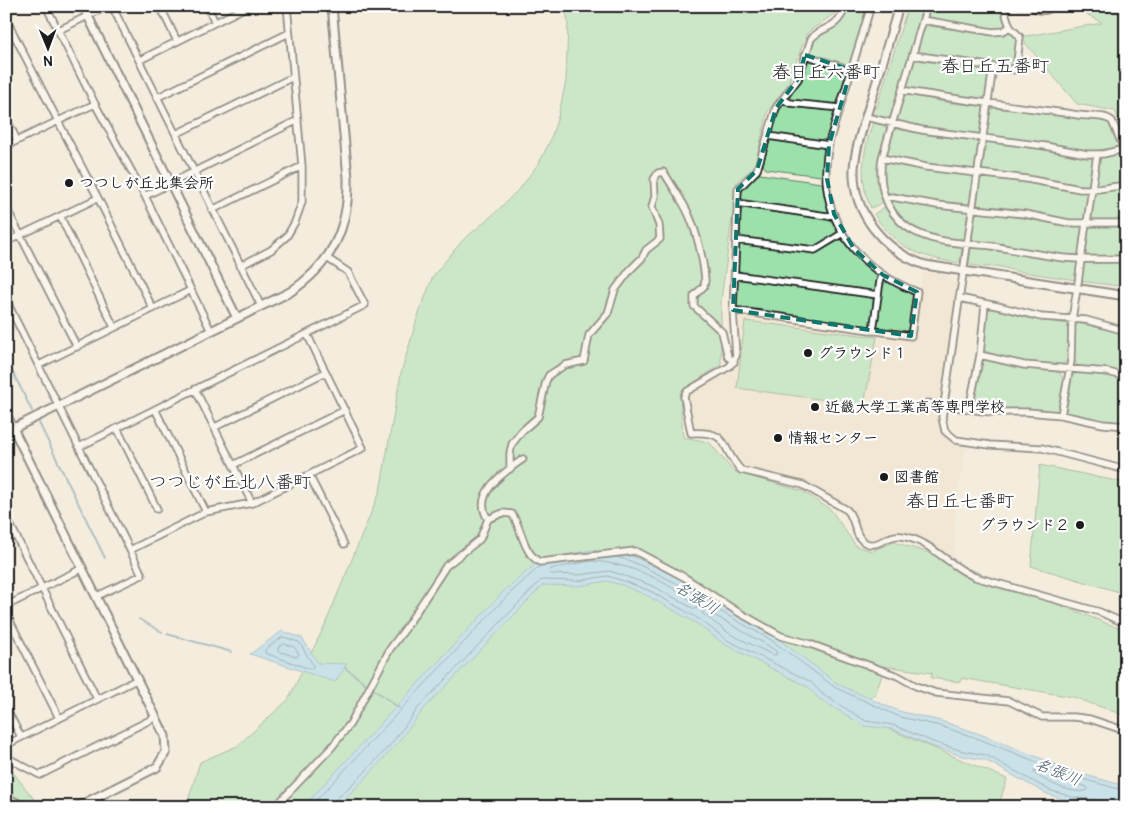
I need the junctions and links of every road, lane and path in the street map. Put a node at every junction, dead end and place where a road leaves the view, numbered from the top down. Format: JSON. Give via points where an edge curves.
{"nodes":[{"id":1,"x":46,"y":6,"type":"edge"},
{"id":2,"x":83,"y":6,"type":"edge"},
{"id":3,"x":108,"y":6,"type":"edge"},
{"id":4,"x":112,"y":6,"type":"edge"},
{"id":5,"x":160,"y":6,"type":"edge"},
{"id":6,"x":208,"y":6,"type":"edge"},
{"id":7,"x":248,"y":6,"type":"edge"},
{"id":8,"x":287,"y":6,"type":"edge"},
{"id":9,"x":332,"y":6,"type":"edge"},
{"id":10,"x":846,"y":6,"type":"edge"},
{"id":11,"x":870,"y":6,"type":"edge"},
{"id":12,"x":899,"y":6,"type":"edge"},
{"id":13,"x":927,"y":6,"type":"edge"},
{"id":14,"x":1003,"y":6,"type":"edge"},
{"id":15,"x":1032,"y":6,"type":"edge"},
{"id":16,"x":1053,"y":6,"type":"edge"},
{"id":17,"x":88,"y":16,"type":"junction"},
{"id":18,"x":6,"y":19,"type":"edge"},
{"id":19,"x":923,"y":20,"type":"junction"},
{"id":20,"x":215,"y":22,"type":"junction"},
{"id":21,"x":1010,"y":27,"type":"junction"},
{"id":22,"x":59,"y":30,"type":"junction"},
{"id":23,"x":289,"y":33,"type":"junction"},
{"id":24,"x":178,"y":41,"type":"junction"},
{"id":25,"x":912,"y":55,"type":"junction"},
{"id":26,"x":805,"y":56,"type":"junction"},
{"id":27,"x":140,"y":60,"type":"junction"},
{"id":28,"x":993,"y":67,"type":"junction"},
{"id":29,"x":851,"y":70,"type":"junction"},
{"id":30,"x":293,"y":77,"type":"junction"},
{"id":31,"x":902,"y":90,"type":"junction"},
{"id":32,"x":158,"y":97,"type":"junction"},
{"id":33,"x":783,"y":99,"type":"junction"},
{"id":34,"x":988,"y":102,"type":"junction"},
{"id":35,"x":95,"y":104,"type":"junction"},
{"id":36,"x":840,"y":108,"type":"junction"},
{"id":37,"x":866,"y":117,"type":"junction"},
{"id":38,"x":6,"y":118,"type":"edge"},
{"id":39,"x":298,"y":120,"type":"junction"},
{"id":40,"x":58,"y":121,"type":"junction"},
{"id":41,"x":892,"y":124,"type":"junction"},
{"id":42,"x":176,"y":134,"type":"junction"},
{"id":43,"x":768,"y":136,"type":"junction"},
{"id":44,"x":983,"y":137,"type":"junction"},
{"id":45,"x":18,"y":140,"type":"junction"},
{"id":46,"x":829,"y":144,"type":"junction"},
{"id":47,"x":6,"y":146,"type":"edge"},
{"id":48,"x":1125,"y":151,"type":"edge"},
{"id":49,"x":1097,"y":154,"type":"junction"},
{"id":50,"x":882,"y":158,"type":"junction"},
{"id":51,"x":302,"y":166,"type":"junction"},
{"id":52,"x":194,"y":172,"type":"junction"},
{"id":53,"x":978,"y":173,"type":"junction"},
{"id":54,"x":170,"y":183,"type":"junction"},
{"id":55,"x":1126,"y":185,"type":"edge"},
{"id":56,"x":1092,"y":189,"type":"junction"},
{"id":57,"x":145,"y":196,"type":"junction"},
{"id":58,"x":98,"y":198,"type":"junction"},
{"id":59,"x":886,"y":198,"type":"junction"},
{"id":60,"x":737,"y":204,"type":"junction"},
{"id":61,"x":6,"y":207,"type":"edge"},
{"id":62,"x":972,"y":208,"type":"junction"},
{"id":63,"x":212,"y":210,"type":"junction"},
{"id":64,"x":834,"y":214,"type":"junction"},
{"id":65,"x":60,"y":216,"type":"junction"},
{"id":66,"x":1087,"y":223,"type":"junction"},
{"id":67,"x":1126,"y":224,"type":"edge"},
{"id":68,"x":843,"y":233,"type":"junction"},
{"id":69,"x":22,"y":235,"type":"junction"},
{"id":70,"x":736,"y":240,"type":"junction"},
{"id":71,"x":6,"y":242,"type":"edge"},
{"id":72,"x":968,"y":243,"type":"junction"},
{"id":73,"x":327,"y":258,"type":"junction"},
{"id":74,"x":1081,"y":259,"type":"junction"},
{"id":75,"x":1126,"y":259,"type":"edge"},
{"id":76,"x":240,"y":266,"type":"junction"},
{"id":77,"x":963,"y":271,"type":"junction"},
{"id":78,"x":735,"y":275,"type":"junction"},
{"id":79,"x":882,"y":275,"type":"junction"},
{"id":80,"x":1077,"y":286,"type":"junction"},
{"id":81,"x":190,"y":290,"type":"junction"},
{"id":82,"x":878,"y":295,"type":"junction"},
{"id":83,"x":1126,"y":296,"type":"edge"},
{"id":84,"x":960,"y":298,"type":"junction"},
{"id":85,"x":6,"y":300,"type":"edge"},
{"id":86,"x":984,"y":304,"type":"junction"},
{"id":87,"x":261,"y":306,"type":"junction"},
{"id":88,"x":153,"y":309,"type":"junction"},
{"id":89,"x":733,"y":310,"type":"junction"},
{"id":90,"x":236,"y":318,"type":"junction"},
{"id":91,"x":1072,"y":319,"type":"junction"},
{"id":92,"x":114,"y":327,"type":"junction"},
{"id":93,"x":211,"y":331,"type":"junction"},
{"id":94,"x":873,"y":331,"type":"junction"},
{"id":95,"x":1126,"y":331,"type":"edge"},
{"id":96,"x":307,"y":334,"type":"junction"},
{"id":97,"x":76,"y":346,"type":"junction"},
{"id":98,"x":980,"y":355,"type":"junction"},
{"id":99,"x":734,"y":362,"type":"junction"},
{"id":100,"x":39,"y":365,"type":"junction"},
{"id":101,"x":1070,"y":369,"type":"junction"},
{"id":102,"x":326,"y":372,"type":"junction"},
{"id":103,"x":1126,"y":377,"type":"edge"},
{"id":104,"x":195,"y":389,"type":"junction"},
{"id":105,"x":927,"y":403,"type":"dead end"},
{"id":106,"x":59,"y":406,"type":"junction"},
{"id":107,"x":944,"y":406,"type":"junction"},
{"id":108,"x":155,"y":409,"type":"junction"},
{"id":109,"x":969,"y":409,"type":"junction"},
{"id":110,"x":345,"y":410,"type":"junction"},
{"id":111,"x":6,"y":414,"type":"edge"},
{"id":112,"x":1061,"y":415,"type":"junction"},
{"id":113,"x":1126,"y":426,"type":"edge"},
{"id":114,"x":214,"y":427,"type":"junction"},
{"id":115,"x":14,"y":428,"type":"junction"},
{"id":116,"x":117,"y":428,"type":"junction"},
{"id":117,"x":79,"y":447,"type":"junction"},
{"id":118,"x":523,"y":459,"type":"dead end"},
{"id":119,"x":233,"y":465,"type":"junction"},
{"id":120,"x":510,"y":469,"type":"junction"},
{"id":121,"x":1126,"y":470,"type":"edge"},
{"id":122,"x":309,"y":475,"type":"junction"},
{"id":123,"x":252,"y":503,"type":"junction"},
{"id":124,"x":157,"y":508,"type":"dead end"},
{"id":125,"x":206,"y":512,"type":"junction"},
{"id":126,"x":6,"y":516,"type":"edge"},
{"id":127,"x":488,"y":519,"type":"junction"},
{"id":128,"x":344,"y":544,"type":"dead end"},
{"id":129,"x":130,"y":550,"type":"junction"},
{"id":130,"x":83,"y":568,"type":"junction"},
{"id":131,"x":42,"y":588,"type":"junction"},
{"id":132,"x":97,"y":596,"type":"junction"},
{"id":133,"x":6,"y":606,"type":"edge"},
{"id":134,"x":6,"y":613,"type":"edge"},
{"id":135,"x":1126,"y":624,"type":"edge"},
{"id":136,"x":138,"y":679,"type":"junction"},
{"id":137,"x":97,"y":699,"type":"junction"},
{"id":138,"x":6,"y":708,"type":"edge"},
{"id":139,"x":59,"y":718,"type":"junction"},
{"id":140,"x":156,"y":718,"type":"junction"},
{"id":141,"x":1126,"y":732,"type":"edge"},
{"id":142,"x":21,"y":737,"type":"junction"},
{"id":143,"x":6,"y":745,"type":"edge"},
{"id":144,"x":6,"y":757,"type":"edge"},
{"id":145,"x":6,"y":798,"type":"edge"},
{"id":146,"x":25,"y":807,"type":"edge"},
{"id":147,"x":77,"y":807,"type":"edge"},
{"id":148,"x":276,"y":807,"type":"edge"}],
"edges":[{"from":1,"to":22,"type":"street"},
{"from":2,"to":17,"type":"street"},
{"from":3,"to":17,"type":"street"},
{"from":4,"to":27,"type":"street"},
{"from":5,"to":24,"type":"street"},
{"from":6,"to":20,"type":"street"},
{"from":7,"to":20,"type":"street"},
{"from":8,"to":23,"type":"street"},
{"from":9,"to":73,"type":"street","via":[[348,200],[339,235]]},
{"from":10,"to":26,"type":"street","via":[[837,22],[812,36]]},
{"from":11,"to":29,"type":"street"},
{"from":12,"to":37,"type":"street"},
{"from":13,"to":19,"type":"street"},
{"from":14,"to":21,"type":"street"},
{"from":15,"to":16,"type":"street","via":[[1042,11]]},
{"from":17,"to":22,"type":"street"},
{"from":17,"to":54,"type":"street"},
{"from":18,"to":40,"type":"street"},
{"from":19,"to":21,"type":"street","via":[[993,32]]},
{"from":19,"to":25,"type":"street"},
{"from":20,"to":24,"type":"street"},
{"from":21,"to":28,"type":"street","via":[[1020,37],[1016,70]]},
{"from":22,"to":35,"type":"street"},
{"from":23,"to":30,"type":"street"},
{"from":23,"to":32,"type":"street"},
{"from":24,"to":27,"type":"street"},
{"from":25,"to":28,"type":"street"},
{"from":25,"to":31,"type":"street"},
{"from":26,"to":29,"type":"street"},
{"from":26,"to":33,"type":"street","via":[[798,79]]},
{"from":27,"to":32,"type":"street"},
{"from":28,"to":34,"type":"street"},
{"from":29,"to":36,"type":"street"},
{"from":30,"to":39,"type":"street"},
{"from":30,"to":42,"type":"street"},
{"from":31,"to":34,"type":"street"},
{"from":31,"to":41,"type":"street"},
{"from":32,"to":42,"type":"street"},
{"from":33,"to":36,"type":"street","via":[[809,106]]},
{"from":33,"to":43,"type":"street","via":[[776,108]]},
{"from":34,"to":44,"type":"street"},
{"from":34,"to":48,"type":"street","via":[[1112,120]]},
{"from":35,"to":40,"type":"street"},
{"from":35,"to":57,"type":"street"},
{"from":36,"to":46,"type":"street"},
{"from":37,"to":41,"type":"street"},
{"from":37,"to":77,"type":"street","via":[[854,178],[859,202],[872,227],[888,245],[910,259],[925,265]]},
{"from":38,"to":45,"type":"street"},
{"from":39,"to":51,"type":"street"},
{"from":39,"to":52,"type":"street"},
{"from":40,"to":45,"type":"street"},
{"from":40,"to":58,"type":"street"},
{"from":41,"to":44,"type":"street"},
{"from":41,"to":50,"type":"street"},
{"from":42,"to":52,"type":"street"},
{"from":43,"to":46,"type":"street"},
{"from":43,"to":60,"type":"street","via":[[757,170],[738,190]]},
{"from":44,"to":49,"type":"street"},
{"from":44,"to":53,"type":"street"},
{"from":45,"to":47,"type":"street"},
{"from":46,"to":64,"type":"street","via":[[827,179]]},
{"from":48,"to":49,"type":"street"},
{"from":49,"to":56,"type":"street"},
{"from":50,"to":53,"type":"street"},
{"from":50,"to":59,"type":"street","via":[[880,178]]},
{"from":51,"to":63,"type":"street"},
{"from":51,"to":76,"type":"street","via":[[302,202],[291,230],[272,250]]},
{"from":52,"to":54,"type":"street"},
{"from":52,"to":63,"type":"street"},
{"from":53,"to":56,"type":"street"},
{"from":53,"to":62,"type":"street"},
{"from":54,"to":57,"type":"street"},
{"from":54,"to":90,"type":"street"},
{"from":55,"to":56,"type":"street"},
{"from":56,"to":66,"type":"street"},
{"from":57,"to":81,"type":"street"},
{"from":58,"to":65,"type":"street"},
{"from":58,"to":88,"type":"street"},
{"from":59,"to":62,"type":"street"},
{"from":59,"to":72,"type":"street","via":[[899,220],[915,232],[935,240]]},
{"from":60,"to":64,"type":"street","via":[[827,216]]},
{"from":60,"to":70,"type":"street"},
{"from":61,"to":69,"type":"street"},
{"from":62,"to":66,"type":"street"},
{"from":62,"to":72,"type":"street"},
{"from":63,"to":76,"type":"street"},
{"from":64,"to":68,"type":"street"},
{"from":65,"to":69,"type":"street"},
{"from":65,"to":92,"type":"street"},
{"from":66,"to":67,"type":"street"},
{"from":66,"to":74,"type":"street"},
{"from":68,"to":70,"type":"street","via":[[815,250]]},
{"from":68,"to":79,"type":"street","via":[[862,258]]},
{"from":69,"to":71,"type":"street"},
{"from":69,"to":97,"type":"street"},
{"from":70,"to":78,"type":"street"},
{"from":72,"to":74,"type":"street"},
{"from":72,"to":77,"type":"street"},
{"from":73,"to":87,"type":"street","via":[[298,287]]},
{"from":73,"to":96,"type":"street","via":[[348,272],[364,305]]},
{"from":74,"to":75,"type":"street"},
{"from":74,"to":80,"type":"street"},
{"from":76,"to":87,"type":"street"},
{"from":77,"to":80,"type":"street"},
{"from":77,"to":84,"type":"street"},
{"from":78,"to":82,"type":"street"},
{"from":78,"to":89,"type":"street"},
{"from":79,"to":82,"type":"street"},
{"from":79,"to":94,"type":"street","via":[[917,292],[911,336]]},
{"from":80,"to":83,"type":"street"},
{"from":80,"to":91,"type":"street"},
{"from":81,"to":88,"type":"street"},
{"from":81,"to":93,"type":"street"},
{"from":82,"to":94,"type":"street"},
{"from":84,"to":86,"type":"street"},
{"from":84,"to":107,"type":"street"},
{"from":85,"to":100,"type":"street"},
{"from":86,"to":91,"type":"street","via":[[1035,316]]},
{"from":86,"to":98,"type":"street"},
{"from":87,"to":90,"type":"street"},
{"from":88,"to":92,"type":"street"},
{"from":89,"to":94,"type":"street"},
{"from":89,"to":99,"type":"street"},
{"from":90,"to":93,"type":"street"},
{"from":91,"to":95,"type":"street"},
{"from":91,"to":101,"type":"street"},
{"from":92,"to":97,"type":"street"},
{"from":93,"to":106,"type":"street"},
{"from":96,"to":102,"type":"street"},
{"from":96,"to":104,"type":"street"},
{"from":97,"to":100,"type":"street"},
{"from":98,"to":101,"type":"street","via":[[1024,365]]},
{"from":98,"to":109,"type":"street"},
{"from":99,"to":120,"type":"street","via":[[728,357],[722,332],[694,306],[694,296],[705,281],[695,235],[689,217],[665,174],[658,173],[654,179],[652,207],[660,239],[646,250],[615,290],[608,313],[587,338],[584,362],[562,366],[548,377],[538,417],[512,444]]},
{"from":99,"to":135,"type":"street","via":[[686,392],[684,397],[691,433],[707,432],[718,436],[741,470],[816,491],[850,513],[860,538],[866,543],[875,545],[891,536],[905,536],[932,548],[975,577],[1100,612]]},
{"from":100,"to":106,"type":"street"},
{"from":101,"to":103,"type":"street"},
{"from":101,"to":112,"type":"street"},
{"from":102,"to":110,"type":"street"},
{"from":102,"to":114,"type":"street"},
{"from":104,"to":108,"type":"street"},
{"from":104,"to":114,"type":"street"},
{"from":105,"to":107,"type":"street"},
{"from":106,"to":115,"type":"street"},
{"from":106,"to":117,"type":"street"},
{"from":107,"to":109,"type":"street"},
{"from":107,"to":121,"type":"street","via":[[943,427],[956,440],[1042,448]]},
{"from":108,"to":116,"type":"street"},
{"from":108,"to":125,"type":"street"},
{"from":109,"to":112,"type":"street"},
{"from":110,"to":119,"type":"street"},
{"from":110,"to":122,"type":"street","via":[[363,448]]},
{"from":111,"to":115,"type":"street"},
{"from":112,"to":113,"type":"street"},
{"from":114,"to":119,"type":"street"},
{"from":115,"to":130,"type":"street"},
{"from":116,"to":117,"type":"street"},
{"from":116,"to":124,"type":"street"},
{"from":117,"to":129,"type":"street"},
{"from":118,"to":120,"type":"street"},
{"from":119,"to":123,"type":"street"},
{"from":120,"to":127,"type":"street","via":[[490,486],[486,494],[483,509]]},
{"from":122,"to":123,"type":"street"},
{"from":122,"to":128,"type":"street"},
{"from":123,"to":125,"type":"street"},
{"from":125,"to":129,"type":"street"},
{"from":126,"to":131,"type":"street"},
{"from":127,"to":141,"type":"street","via":[[503,513],[512,514],[533,558],[540,562],[635,551],[781,636],[828,650],[916,686],[936,693],[1009,701],[1042,717],[1074,716]]},
{"from":127,"to":148,"type":"street","via":[[480,539],[446,566],[390,649],[350,724]]},
{"from":129,"to":132,"type":"street","via":[[142,575]]},
{"from":130,"to":131,"type":"street"},
{"from":130,"to":132,"type":"street"},
{"from":131,"to":133,"type":"street"},
{"from":131,"to":137,"type":"street"},
{"from":132,"to":136,"type":"street"},
{"from":134,"to":139,"type":"street"},
{"from":136,"to":137,"type":"street"},
{"from":136,"to":140,"type":"street"},
{"from":137,"to":139,"type":"street"},
{"from":138,"to":142,"type":"street"},
{"from":139,"to":142,"type":"street"},
{"from":140,"to":144,"type":"street","via":[[40,775]]},
{"from":140,"to":147,"type":"street","via":[[167,746],[157,767]]},
{"from":142,"to":143,"type":"street"},
{"from":145,"to":146,"type":"street"}]}
